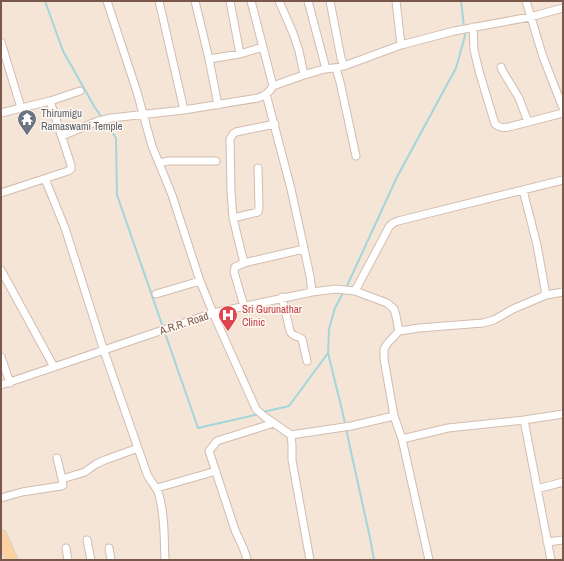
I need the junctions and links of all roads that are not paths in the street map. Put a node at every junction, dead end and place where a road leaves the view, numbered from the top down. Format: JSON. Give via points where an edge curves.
{"nodes":[{"id":1,"x":107,"y":1,"type":"edge"},
{"id":2,"x":159,"y":1,"type":"edge"},
{"id":3,"x":196,"y":1,"type":"edge"},
{"id":4,"x":230,"y":1,"type":"edge"},
{"id":5,"x":251,"y":1,"type":"edge"},
{"id":6,"x":279,"y":1,"type":"edge"},
{"id":7,"x":308,"y":1,"type":"edge"},
{"id":8,"x":330,"y":1,"type":"edge"},
{"id":9,"x":396,"y":1,"type":"edge"},
{"id":10,"x":526,"y":1,"type":"edge"},
{"id":11,"x":563,"y":8,"type":"edge"},
{"id":12,"x":530,"y":17,"type":"junction"},
{"id":13,"x":471,"y":27,"type":"junction"},
{"id":14,"x":1,"y":42,"type":"edge"},
{"id":15,"x":401,"y":45,"type":"junction"},
{"id":16,"x":262,"y":47,"type":"junction"},
{"id":17,"x":240,"y":54,"type":"junction"},
{"id":18,"x":209,"y":59,"type":"junction"},
{"id":19,"x":340,"y":67,"type":"junction"},
{"id":20,"x":501,"y":67,"type":"dead end"},
{"id":21,"x":326,"y":69,"type":"junction"},
{"id":22,"x":304,"y":75,"type":"junction"},
{"id":23,"x":273,"y":86,"type":"junction"},
{"id":24,"x":80,"y":91,"type":"dead end"},
{"id":25,"x":266,"y":94,"type":"junction"},
{"id":26,"x":50,"y":102,"type":"junction"},
{"id":27,"x":218,"y":105,"type":"junction"},
{"id":28,"x":21,"y":108,"type":"junction"},
{"id":29,"x":563,"y":108,"type":"edge"},
{"id":30,"x":184,"y":110,"type":"junction"},
{"id":31,"x":1,"y":113,"type":"edge"},
{"id":32,"x":563,"y":113,"type":"edge"},
{"id":33,"x":144,"y":115,"type":"junction"},
{"id":34,"x":528,"y":122,"type":"junction"},
{"id":35,"x":275,"y":124,"type":"junction"},
{"id":36,"x":62,"y":136,"type":"junction"},
{"id":37,"x":356,"y":156,"type":"dead end"},
{"id":38,"x":216,"y":161,"type":"dead end"},
{"id":39,"x":159,"y":163,"type":"junction"},
{"id":40,"x":258,"y":168,"type":"dead end"},
{"id":41,"x":45,"y":179,"type":"junction"},
{"id":42,"x":563,"y":180,"type":"edge"},
{"id":43,"x":523,"y":190,"type":"junction"},
{"id":44,"x":1,"y":193,"type":"edge"},
{"id":45,"x":232,"y":218,"type":"junction"},
{"id":46,"x":304,"y":248,"type":"junction"},
{"id":47,"x":244,"y":263,"type":"junction"},
{"id":48,"x":1,"y":270,"type":"edge"},
{"id":49,"x":200,"y":281,"type":"junction"},
{"id":50,"x":352,"y":290,"type":"junction"},
{"id":51,"x":312,"y":292,"type":"junction"},
{"id":52,"x":563,"y":292,"type":"edge"},
{"id":53,"x":156,"y":294,"type":"dead end"},
{"id":54,"x":546,"y":295,"type":"junction"},
{"id":55,"x":282,"y":298,"type":"junction"},
{"id":56,"x":244,"y":306,"type":"junction"},
{"id":57,"x":213,"y":313,"type":"junction"},
{"id":58,"x":399,"y":332,"type":"junction"},
{"id":59,"x":104,"y":351,"type":"junction"},
{"id":60,"x":1,"y":357,"type":"edge"},
{"id":61,"x":307,"y":361,"type":"dead end"},
{"id":62,"x":54,"y":367,"type":"junction"},
{"id":63,"x":10,"y":383,"type":"junction"},
{"id":64,"x":1,"y":385,"type":"edge"},
{"id":65,"x":563,"y":414,"type":"edge"},
{"id":66,"x":394,"y":416,"type":"junction"},
{"id":67,"x":524,"y":420,"type":"junction"},
{"id":68,"x":274,"y":424,"type":"junction"},
{"id":69,"x":291,"y":435,"type":"junction"},
{"id":70,"x":402,"y":439,"type":"junction"},
{"id":71,"x":138,"y":448,"type":"junction"},
{"id":72,"x":57,"y":458,"type":"dead end"},
{"id":73,"x":216,"y":471,"type":"junction"},
{"id":74,"x":62,"y":479,"type":"junction"},
{"id":75,"x":563,"y":482,"type":"edge"},
{"id":76,"x":157,"y":488,"type":"junction"},
{"id":77,"x":536,"y":489,"type":"junction"},
{"id":78,"x":1,"y":498,"type":"edge"},
{"id":79,"x":2,"y":540,"type":"edge"},
{"id":80,"x":87,"y":540,"type":"dead end"},
{"id":81,"x":563,"y":540,"type":"edge"},
{"id":82,"x":547,"y":542,"type":"junction"},
{"id":83,"x":66,"y":548,"type":"dead end"},
{"id":84,"x":109,"y":548,"type":"dead end"},
{"id":85,"x":12,"y":560,"type":"edge"},
{"id":86,"x":68,"y":560,"type":"edge"},
{"id":87,"x":91,"y":560,"type":"edge"},
{"id":88,"x":111,"y":560,"type":"edge"},
{"id":89,"x":165,"y":560,"type":"edge"},
{"id":90,"x":247,"y":560,"type":"edge"},
{"id":91,"x":310,"y":560,"type":"edge"},
{"id":92,"x":429,"y":560,"type":"edge"},
{"id":93,"x":551,"y":560,"type":"edge"}],
"edges":[{"from":1,"to":33,"type":"street"},
{"from":2,"to":30,"type":"street"},
{"from":3,"to":18,"type":"street"},
{"from":4,"to":17,"type":"street"},
{"from":5,"to":16,"type":"street"},
{"from":6,"to":22,"type":"street","via":[[293,33]]},
{"from":7,"to":21,"type":"street"},
{"from":8,"to":19,"type":"street","via":[[341,58]]},
{"from":9,"to":15,"type":"street"},
{"from":10,"to":12,"type":"street"},
{"from":11,"to":12,"type":"street"},
{"from":12,"to":13,"type":"street"},
{"from":12,"to":29,"type":"street"},
{"from":13,"to":15,"type":"street"},
{"from":13,"to":34,"type":"street","via":[[479,71],[495,124],[504,128]]},
{"from":14,"to":28,"type":"street"},
{"from":15,"to":19,"type":"street"},
{"from":16,"to":17,"type":"street"},
{"from":16,"to":23,"type":"street"},
{"from":17,"to":18,"type":"street"},
{"from":18,"to":27,"type":"street"},
{"from":19,"to":21,"type":"street"},
{"from":19,"to":37,"type":"street","via":[[340,82]]},
{"from":20,"to":34,"type":"street","via":[[519,98]]},
{"from":21,"to":22,"type":"street"},
{"from":22,"to":23,"type":"street"},
{"from":23,"to":25,"type":"street"},
{"from":24,"to":26,"type":"street"},
{"from":25,"to":27,"type":"street","via":[[258,98]]},
{"from":25,"to":35,"type":"street"},
{"from":26,"to":28,"type":"street"},
{"from":26,"to":36,"type":"street"},
{"from":27,"to":30,"type":"street"},
{"from":28,"to":31,"type":"street"},
{"from":30,"to":33,"type":"street"},
{"from":32,"to":34,"type":"street"},
{"from":33,"to":36,"type":"street","via":[[98,121]]},
{"from":33,"to":39,"type":"street"},
{"from":35,"to":45,"type":"street","via":[[236,132],[231,136]]},
{"from":35,"to":46,"type":"street"},
{"from":36,"to":41,"type":"street","via":[[71,169]]},
{"from":38,"to":39,"type":"street"},
{"from":39,"to":49,"type":"street"},
{"from":40,"to":45,"type":"street","via":[[258,212]]},
{"from":41,"to":44,"type":"street"},
{"from":41,"to":59,"type":"street","via":[[64,228]]},
{"from":42,"to":43,"type":"street"},
{"from":43,"to":50,"type":"street","via":[[398,221],[389,227]]},
{"from":43,"to":54,"type":"street"},
{"from":45,"to":47,"type":"street"},
{"from":46,"to":47,"type":"street"},
{"from":46,"to":51,"type":"street"},
{"from":47,"to":56,"type":"street","via":[[234,269]]},
{"from":48,"to":62,"type":"street"},
{"from":49,"to":53,"type":"street"},
{"from":49,"to":57,"type":"street"},
{"from":50,"to":51,"type":"street","name":"A.R.R. Road"},
{"from":50,"to":58,"type":"street","name":"A.R.R. Road","via":[[386,303],[394,309]]},
{"from":51,"to":55,"type":"street","name":"A.R.R. Road"},
{"from":52,"to":54,"type":"street"},
{"from":54,"to":58,"type":"street","via":[[483,323]]},
{"from":55,"to":56,"type":"street","name":"A.R.R. Road"},
{"from":55,"to":61,"type":"street","via":[[291,334],[302,339]]},
{"from":56,"to":57,"type":"street","name":"A.R.R. Road"},
{"from":57,"to":59,"type":"street","name":"A.R.R. Road"},
{"from":57,"to":68,"type":"street","via":[[256,409]]},
{"from":58,"to":66,"type":"street","via":[[387,344],[383,354]]},
{"from":59,"to":62,"type":"street","name":"A.R.R. Road"},
{"from":59,"to":71,"type":"street"},
{"from":60,"to":63,"type":"street"},
{"from":62,"to":63,"type":"street","name":"A.R.R. Road"},
{"from":63,"to":64,"type":"street","name":"A.R.R. Road"},
{"from":65,"to":67,"type":"street"},
{"from":66,"to":69,"type":"street","via":[[351,426]]},
{"from":66,"to":70,"type":"street"},
{"from":67,"to":70,"type":"street","via":[[448,428]]},
{"from":67,"to":77,"type":"street"},
{"from":68,"to":69,"type":"street"},
{"from":68,"to":73,"type":"street","via":[[217,441],[209,452]]},
{"from":69,"to":91,"type":"street","via":[[292,460]]},
{"from":70,"to":92,"type":"street"},
{"from":71,"to":74,"type":"street","via":[[96,464],[85,472]]},
{"from":71,"to":76,"type":"street","via":[[150,481]]},
{"from":72,"to":74,"type":"street"},
{"from":73,"to":76,"type":"street"},
{"from":73,"to":90,"type":"street"},
{"from":74,"to":78,"type":"street","via":[[63,485],[58,487]]},
{"from":75,"to":77,"type":"street"},
{"from":76,"to":89,"type":"street","via":[[163,518]]},
{"from":77,"to":82,"type":"street"},
{"from":79,"to":85,"type":"main road"},
{"from":80,"to":87,"type":"street"},
{"from":81,"to":82,"type":"street"},
{"from":82,"to":93,"type":"street"},
{"from":83,"to":86,"type":"street"},
{"from":84,"to":88,"type":"street"}]}
